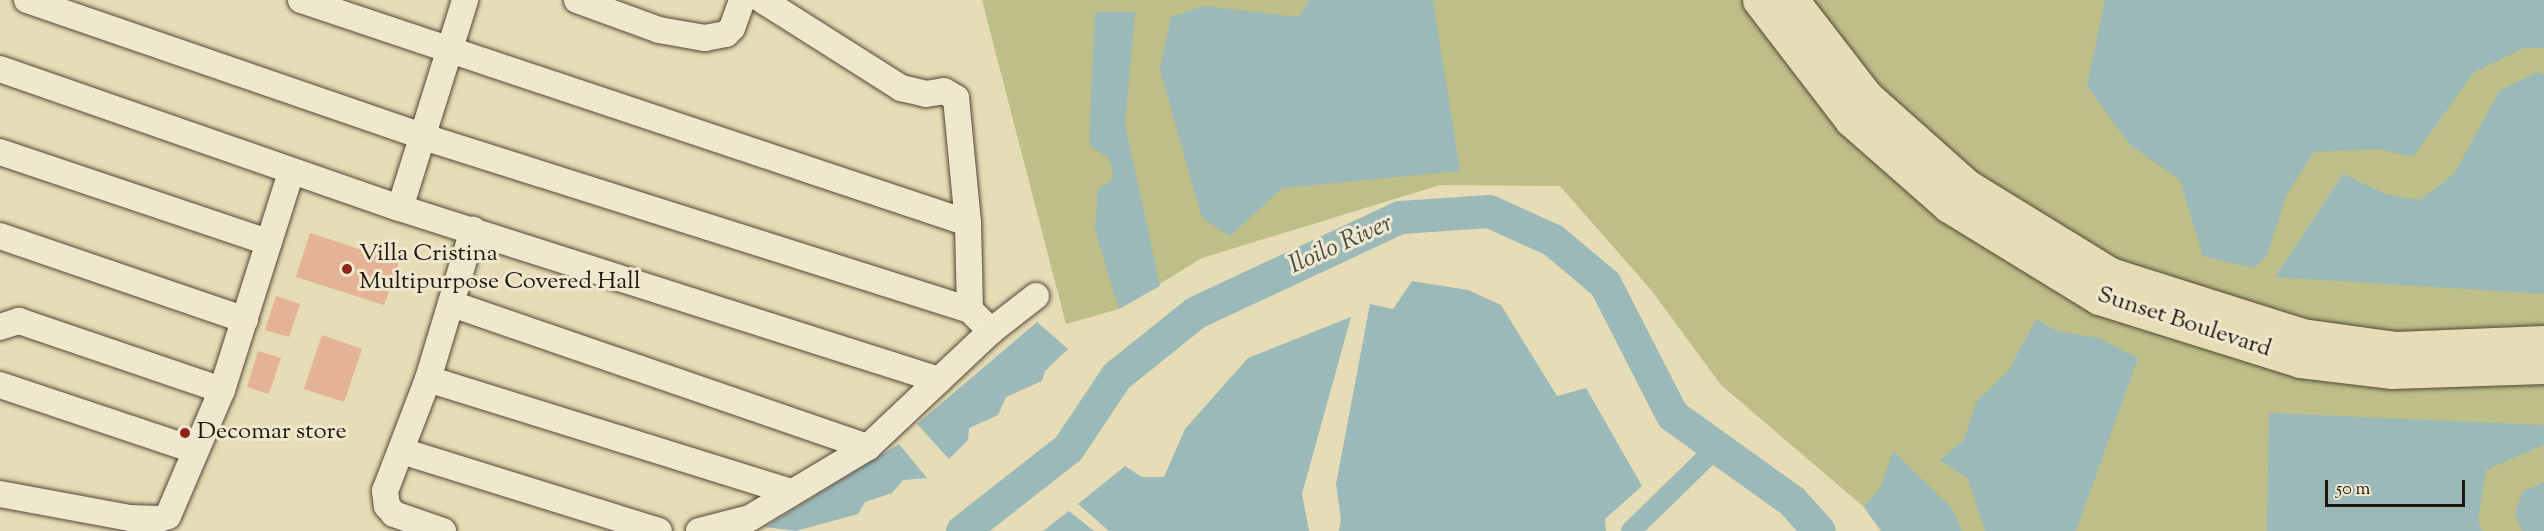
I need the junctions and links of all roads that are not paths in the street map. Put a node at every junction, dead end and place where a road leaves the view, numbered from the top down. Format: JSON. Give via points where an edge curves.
{"nodes":[{"id":1,"x":27,"y":0,"type":"edge"},
{"id":2,"x":301,"y":0,"type":"edge"},
{"id":3,"x":465,"y":0,"type":"edge"},
{"id":4,"x":577,"y":0,"type":"edge"},
{"id":5,"x":742,"y":0,"type":"edge"},
{"id":6,"x":762,"y":0,"type":"edge"},
{"id":7,"x":1759,"y":0,"type":"edge"},
{"id":8,"x":1792,"y":0,"type":"edge"},
{"id":9,"x":449,"y":50,"type":"junction"},
{"id":10,"x":0,"y":69,"type":"edge"},
{"id":11,"x":424,"y":137,"type":"junction"},
{"id":12,"x":0,"y":152,"type":"edge"},
{"id":13,"x":291,"y":172,"type":"junction"},
{"id":14,"x":400,"y":208,"type":"junction"},
{"id":15,"x":968,"y":223,"type":"junction"},
{"id":16,"x":473,"y":230,"type":"junction"},
{"id":17,"x":0,"y":236,"type":"edge"},
{"id":18,"x":268,"y":242,"type":"junction"},
{"id":19,"x":1036,"y":296,"type":"dead end"},
{"id":20,"x":452,"y":304,"type":"junction"},
{"id":21,"x":970,"y":310,"type":"junction"},
{"id":22,"x":245,"y":320,"type":"junction"},
{"id":23,"x":0,"y":327,"type":"edge"},
{"id":24,"x":991,"y":331,"type":"junction"},
{"id":25,"x":2544,"y":342,"type":"edge"},
{"id":26,"x":2544,"y":367,"type":"edge"},
{"id":27,"x":428,"y":379,"type":"junction"},
{"id":28,"x":939,"y":380,"type":"junction"},
{"id":29,"x":0,"y":385,"type":"edge"},
{"id":30,"x":222,"y":390,"type":"junction"},
{"id":31,"x":868,"y":447,"type":"junction"},
{"id":32,"x":194,"y":450,"type":"junction"},
{"id":33,"x":402,"y":452,"type":"junction"},
{"id":34,"x":791,"y":492,"type":"junction"},
{"id":35,"x":0,"y":494,"type":"edge"},
{"id":36,"x":443,"y":531,"type":"edge"},
{"id":37,"x":658,"y":531,"type":"edge"},
{"id":38,"x":699,"y":531,"type":"edge"}],
"edges":[{"from":1,"to":11,"type":"street"},
{"from":2,"to":9,"type":"street"},
{"from":3,"to":9,"type":"street"},
{"from":4,"to":5,"type":"street","via":[[659,30],[705,38],[726,34],[732,28]]},
{"from":6,"to":15,"type":"street","via":[[900,88],[926,94],[944,91],[956,98]]},
{"from":7,"to":26,"type":"main road","name":"Sunset Boulevard","via":[[1851,120],[1949,206],[2099,298],[2300,361],[2392,372]]},
{"from":8,"to":25,"type":"main road","name":"Sunset Boulevard","via":[[1866,96],[1966,186],[2110,274],[2302,335],[2396,348]]},
{"from":9,"to":11,"type":"street"},
{"from":9,"to":15,"type":"street"},
{"from":10,"to":13,"type":"street"},
{"from":11,"to":14,"type":"street"},
{"from":11,"to":21,"type":"street"},
{"from":12,"to":18,"type":"street"},
{"from":13,"to":14,"type":"street"},
{"from":13,"to":18,"type":"street"},
{"from":14,"to":16,"type":"street"},
{"from":15,"to":21,"type":"street"},
{"from":16,"to":20,"type":"street"},
{"from":16,"to":28,"type":"street"},
{"from":17,"to":22,"type":"street"},
{"from":18,"to":22,"type":"street"},
{"from":19,"to":24,"type":"street"},
{"from":20,"to":27,"type":"street"},
{"from":20,"to":31,"type":"street"},
{"from":21,"to":24,"type":"street"},
{"from":22,"to":30,"type":"street"},
{"from":23,"to":30,"type":"street","via":[[19,321]]},
{"from":24,"to":28,"type":"street"},
{"from":27,"to":33,"type":"street"},
{"from":27,"to":34,"type":"street"},
{"from":28,"to":31,"type":"street"},
{"from":29,"to":32,"type":"street"},
{"from":30,"to":32,"type":"street"},
{"from":31,"to":34,"type":"street"},
{"from":32,"to":35,"type":"street","via":[[172,511],[159,519]]},
{"from":33,"to":36,"type":"street","via":[[385,491],[387,506],[394,514]]},
{"from":33,"to":37,"type":"street"},
{"from":34,"to":38,"type":"street","via":[[738,523]]}]}
